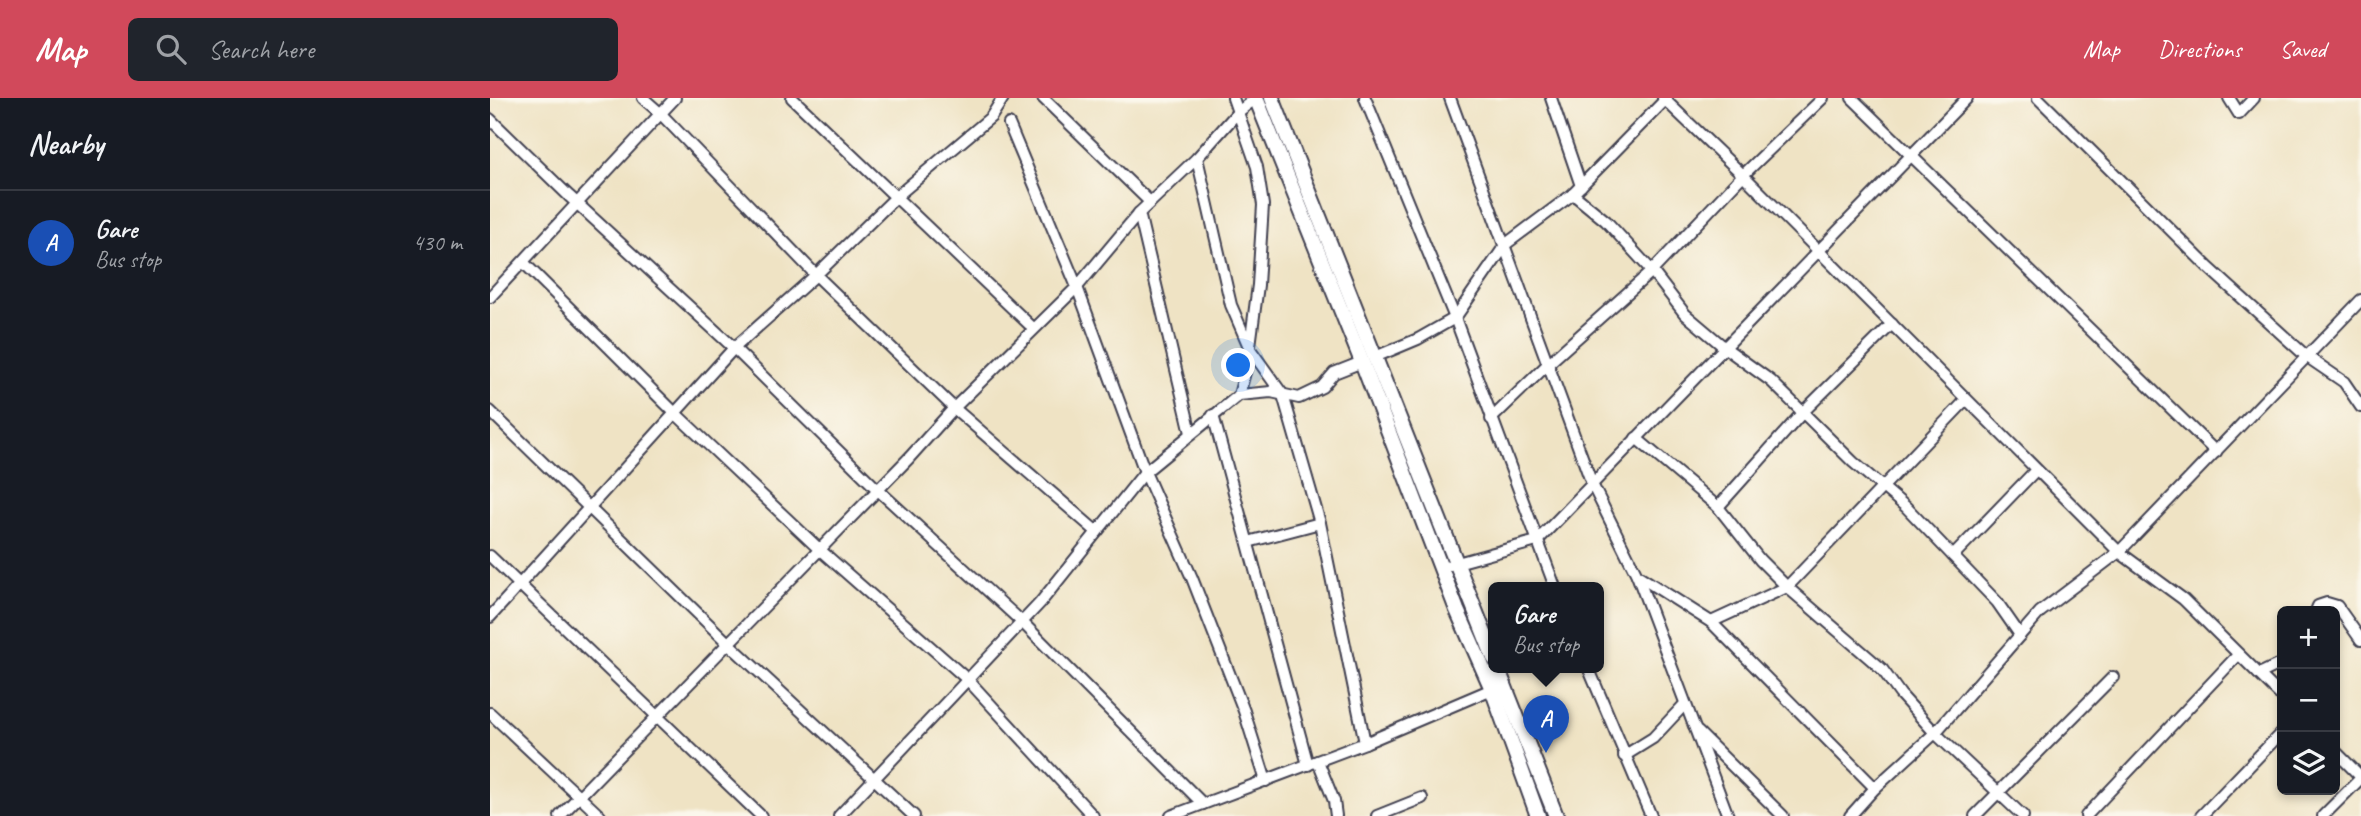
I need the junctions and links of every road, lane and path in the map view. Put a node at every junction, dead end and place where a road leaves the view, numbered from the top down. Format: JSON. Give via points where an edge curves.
{"nodes":[{"id":1,"x":643,"y":98,"type":"edge"},
{"id":2,"x":676,"y":98,"type":"edge"},
{"id":3,"x":792,"y":98,"type":"edge"},
{"id":4,"x":1003,"y":98,"type":"edge"},
{"id":5,"x":1043,"y":98,"type":"edge"},
{"id":6,"x":1233,"y":98,"type":"edge"},
{"id":7,"x":1256,"y":98,"type":"edge"},
{"id":8,"x":1272,"y":98,"type":"edge"},
{"id":9,"x":1365,"y":98,"type":"edge"},
{"id":10,"x":1450,"y":98,"type":"edge"},
{"id":11,"x":1551,"y":98,"type":"edge"},
{"id":12,"x":1824,"y":98,"type":"edge"},
{"id":13,"x":1852,"y":98,"type":"edge"},
{"id":14,"x":1967,"y":98,"type":"edge"},
{"id":15,"x":2038,"y":98,"type":"edge"},
{"id":16,"x":2229,"y":98,"type":"edge"},
{"id":17,"x":2254,"y":98,"type":"edge"},
{"id":18,"x":1665,"y":99,"type":"edge"},
{"id":19,"x":1238,"y":112,"type":"junction"},
{"id":20,"x":661,"y":114,"type":"junction"},
{"id":21,"x":490,"y":119,"type":"edge"},
{"id":22,"x":1009,"y":124,"type":"dead end"},
{"id":23,"x":1912,"y":154,"type":"junction"},
{"id":24,"x":1197,"y":158,"type":"junction"},
{"id":25,"x":1743,"y":175,"type":"junction"},
{"id":26,"x":1581,"y":186,"type":"junction"},
{"id":27,"x":1573,"y":194,"type":"junction"},
{"id":28,"x":897,"y":196,"type":"junction"},
{"id":29,"x":1150,"y":202,"type":"junction"},
{"id":30,"x":578,"y":204,"type":"junction"},
{"id":31,"x":1139,"y":213,"type":"junction"},
{"id":32,"x":1506,"y":244,"type":"junction"},
{"id":33,"x":1818,"y":250,"type":"junction"},
{"id":34,"x":524,"y":262,"type":"junction"},
{"id":35,"x":1652,"y":271,"type":"junction"},
{"id":36,"x":816,"y":275,"type":"junction"},
{"id":37,"x":1077,"y":287,"type":"junction"},
{"id":38,"x":490,"y":297,"type":"edge"},
{"id":39,"x":2361,"y":300,"type":"edge"},
{"id":40,"x":1455,"y":318,"type":"junction"},
{"id":41,"x":1892,"y":324,"type":"junction"},
{"id":42,"x":1033,"y":328,"type":"junction"},
{"id":43,"x":1724,"y":347,"type":"junction"},
{"id":44,"x":734,"y":348,"type":"junction"},
{"id":45,"x":1250,"y":349,"type":"junction"},
{"id":46,"x":2306,"y":356,"type":"junction"},
{"id":47,"x":1369,"y":359,"type":"junction"},
{"id":48,"x":1549,"y":363,"type":"junction"},
{"id":49,"x":1239,"y":395,"type":"junction"},
{"id":50,"x":1283,"y":395,"type":"junction"},
{"id":51,"x":1966,"y":400,"type":"junction"},
{"id":52,"x":2361,"y":407,"type":"edge"},
{"id":53,"x":954,"y":408,"type":"junction"},
{"id":54,"x":490,"y":411,"type":"edge"},
{"id":55,"x":1802,"y":412,"type":"junction"},
{"id":56,"x":675,"y":413,"type":"junction"},
{"id":57,"x":1213,"y":415,"type":"junction"},
{"id":58,"x":1491,"y":419,"type":"junction"},
{"id":59,"x":1191,"y":433,"type":"junction"},
{"id":60,"x":1636,"y":438,"type":"junction"},
{"id":61,"x":2216,"y":452,"type":"junction"},
{"id":62,"x":2036,"y":470,"type":"junction"},
{"id":63,"x":1145,"y":472,"type":"junction"},
{"id":64,"x":1592,"y":484,"type":"junction"},
{"id":65,"x":1882,"y":487,"type":"junction"},
{"id":66,"x":877,"y":489,"type":"junction"},
{"id":67,"x":590,"y":508,"type":"junction"},
{"id":68,"x":1718,"y":508,"type":"junction"},
{"id":69,"x":1320,"y":523,"type":"junction"},
{"id":70,"x":1097,"y":532,"type":"junction"},
{"id":71,"x":1536,"y":541,"type":"junction"},
{"id":72,"x":1248,"y":542,"type":"junction"},
{"id":73,"x":819,"y":549,"type":"junction"},
{"id":74,"x":2119,"y":552,"type":"junction"},
{"id":75,"x":490,"y":556,"type":"edge"},
{"id":76,"x":1953,"y":556,"type":"junction"},
{"id":77,"x":1455,"y":563,"type":"junction"},
{"id":78,"x":1440,"y":568,"type":"junction"},
{"id":79,"x":1637,"y":575,"type":"junction"},
{"id":80,"x":1553,"y":582,"type":"edge"},
{"id":81,"x":520,"y":584,"type":"junction"},
{"id":82,"x":1787,"y":587,"type":"junction"},
{"id":83,"x":2318,"y":606,"type":"edge"},
{"id":84,"x":2337,"y":606,"type":"edge"},
{"id":85,"x":2340,"y":610,"type":"edge"},
{"id":86,"x":490,"y":617,"type":"edge"},
{"id":87,"x":1022,"y":622,"type":"junction"},
{"id":88,"x":1711,"y":622,"type":"junction"},
{"id":89,"x":2020,"y":635,"type":"junction"},
{"id":90,"x":2361,"y":640,"type":"edge"},
{"id":91,"x":729,"y":643,"type":"junction"},
{"id":92,"x":1488,"y":646,"type":"edge"},
{"id":93,"x":2238,"y":655,"type":"junction"},
{"id":94,"x":2277,"y":665,"type":"edge"},
{"id":95,"x":1488,"y":666,"type":"edge"},
{"id":96,"x":1492,"y":673,"type":"edge"},
{"id":97,"x":1497,"y":673,"type":"edge"},
{"id":98,"x":1590,"y":673,"type":"edge"},
{"id":99,"x":2259,"y":674,"type":"junction"},
{"id":100,"x":2113,"y":677,"type":"dead end"},
{"id":101,"x":968,"y":680,"type":"junction"},
{"id":102,"x":1498,"y":686,"type":"junction"},
{"id":103,"x":2277,"y":692,"type":"edge"},
{"id":104,"x":1685,"y":705,"type":"junction"},
{"id":105,"x":490,"y":713,"type":"edge"},
{"id":106,"x":657,"y":717,"type":"junction"},
{"id":107,"x":1696,"y":730,"type":"junction"},
{"id":108,"x":1935,"y":733,"type":"junction"},
{"id":109,"x":2277,"y":737,"type":"edge"},
{"id":110,"x":1365,"y":743,"type":"junction"},
{"id":111,"x":1624,"y":756,"type":"junction"},
{"id":112,"x":2340,"y":756,"type":"edge"},
{"id":113,"x":1313,"y":763,"type":"junction"},
{"id":114,"x":875,"y":778,"type":"junction"},
{"id":115,"x":2361,"y":778,"type":"edge"},
{"id":116,"x":1266,"y":781,"type":"junction"},
{"id":117,"x":1875,"y":788,"type":"junction"},
{"id":118,"x":1998,"y":792,"type":"junction"},
{"id":119,"x":579,"y":796,"type":"junction"},
{"id":120,"x":1422,"y":798,"type":"dead end"},
{"id":121,"x":1203,"y":804,"type":"junction"},
{"id":122,"x":560,"y":816,"type":"edge"},
{"id":123,"x":600,"y":816,"type":"edge"},
{"id":124,"x":761,"y":816,"type":"edge"},
{"id":125,"x":839,"y":816,"type":"edge"},
{"id":126,"x":914,"y":816,"type":"edge"},
{"id":127,"x":1093,"y":816,"type":"edge"},
{"id":128,"x":1171,"y":816,"type":"edge"},
{"id":129,"x":1336,"y":816,"type":"edge"},
{"id":130,"x":1377,"y":816,"type":"edge"},
{"id":131,"x":1538,"y":816,"type":"edge"},
{"id":132,"x":1556,"y":816,"type":"edge"},
{"id":133,"x":1651,"y":816,"type":"edge"},
{"id":134,"x":1728,"y":816,"type":"edge"},
{"id":135,"x":1783,"y":816,"type":"edge"},
{"id":136,"x":1850,"y":816,"type":"edge"},
{"id":137,"x":1975,"y":816,"type":"edge"},
{"id":138,"x":2024,"y":816,"type":"edge"},
{"id":139,"x":2086,"y":816,"type":"edge"},
{"id":140,"x":2201,"y":816,"type":"edge"},
{"id":141,"x":2323,"y":816,"type":"edge"}],
"edges":[{"from":1,"to":20,"type":"street"},
{"from":2,"to":20,"type":"street"},
{"from":3,"to":28,"type":"street"},
{"from":4,"to":28,"type":"street","via":[[991,117]]},
{"from":5,"to":29,"type":"street"},
{"from":6,"to":19,"type":"street"},
{"from":7,"to":19,"type":"street"},
{"from":7,"to":47,"type":"main road"},
{"from":8,"to":47,"type":"main road"},
{"from":9,"to":40,"type":"street"},
{"from":10,"to":32,"type":"street"},
{"from":11,"to":26,"type":"street"},
{"from":12,"to":25,"type":"street"},
{"from":13,"to":23,"type":"street"},
{"from":14,"to":23,"type":"street"},
{"from":15,"to":46,"type":"street","via":[[2209,268]]},
{"from":16,"to":17,"type":"street","via":[[2239,114]]},
{"from":18,"to":25,"type":"street"},
{"from":18,"to":26,"type":"street"},
{"from":19,"to":24,"type":"street"},
{"from":19,"to":45,"type":"street","via":[[1257,167],[1263,205]]},
{"from":20,"to":30,"type":"street"},
{"from":20,"to":36,"type":"street"},
{"from":21,"to":30,"type":"street"},
{"from":22,"to":37,"type":"street"},
{"from":23,"to":33,"type":"street"},
{"from":23,"to":61,"type":"street"},
{"from":24,"to":29,"type":"street"},
{"from":24,"to":45,"type":"street","via":[[1231,305]]},
{"from":25,"to":33,"type":"street"},
{"from":25,"to":35,"type":"street"},
{"from":26,"to":27,"type":"street"},
{"from":27,"to":32,"type":"street"},
{"from":27,"to":35,"type":"street","via":[[1606,221]]},
{"from":28,"to":36,"type":"street"},
{"from":28,"to":42,"type":"street"},
{"from":29,"to":31,"type":"street"},
{"from":30,"to":34,"type":"street"},
{"from":30,"to":44,"type":"street"},
{"from":31,"to":37,"type":"street"},
{"from":31,"to":59,"type":"street"},
{"from":32,"to":40,"type":"street"},
{"from":32,"to":48,"type":"street"},
{"from":33,"to":41,"type":"street"},
{"from":33,"to":43,"type":"street"},
{"from":34,"to":38,"type":"street"},
{"from":34,"to":56,"type":"street"},
{"from":35,"to":43,"type":"street","via":[[1685,314]]},
{"from":35,"to":48,"type":"street"},
{"from":36,"to":44,"type":"street"},
{"from":36,"to":53,"type":"street"},
{"from":37,"to":42,"type":"street"},
{"from":37,"to":63,"type":"street"},
{"from":39,"to":46,"type":"street"},
{"from":40,"to":47,"type":"street","via":[[1418,340]]},
{"from":40,"to":58,"type":"street"},
{"from":41,"to":51,"type":"street"},
{"from":41,"to":55,"type":"street"},
{"from":42,"to":53,"type":"street"},
{"from":43,"to":55,"type":"street","via":[[1771,381]]},
{"from":43,"to":60,"type":"street"},
{"from":44,"to":56,"type":"street"},
{"from":44,"to":66,"type":"street"},
{"from":45,"to":49,"type":"street"},
{"from":45,"to":50,"type":"street"},
{"from":46,"to":52,"type":"street","via":[[2344,382]]},
{"from":46,"to":61,"type":"street"},
{"from":47,"to":50,"type":"street","via":[[1334,373],[1322,387],[1299,398]]},
{"from":47,"to":77,"type":"main road"},
{"from":47,"to":78,"type":"main road"},
{"from":48,"to":58,"type":"street"},
{"from":48,"to":64,"type":"street"},
{"from":49,"to":50,"type":"street"},
{"from":49,"to":57,"type":"street"},
{"from":50,"to":69,"type":"street"},
{"from":51,"to":62,"type":"street"},
{"from":51,"to":65,"type":"street"},
{"from":53,"to":66,"type":"street"},
{"from":53,"to":70,"type":"street"},
{"from":54,"to":67,"type":"street"},
{"from":55,"to":65,"type":"street"},
{"from":55,"to":68,"type":"street"},
{"from":56,"to":67,"type":"street"},
{"from":56,"to":73,"type":"street"},
{"from":57,"to":59,"type":"street"},
{"from":57,"to":72,"type":"street"},
{"from":58,"to":71,"type":"street"},
{"from":59,"to":63,"type":"street"},
{"from":60,"to":64,"type":"street"},
{"from":60,"to":68,"type":"street"},
{"from":61,"to":74,"type":"street"},
{"from":62,"to":74,"type":"street"},
{"from":62,"to":76,"type":"street"},
{"from":63,"to":70,"type":"street"},
{"from":63,"to":116,"type":"street","via":[[1192,578]]},
{"from":64,"to":71,"type":"street"},
{"from":64,"to":79,"type":"street"},
{"from":65,"to":76,"type":"street"},
{"from":65,"to":82,"type":"street"},
{"from":66,"to":73,"type":"street"},
{"from":66,"to":87,"type":"street"},
{"from":67,"to":81,"type":"street"},
{"from":67,"to":91,"type":"street"},
{"from":68,"to":82,"type":"street"},
{"from":69,"to":72,"type":"street"},
{"from":69,"to":110,"type":"street"},
{"from":70,"to":87,"type":"street"},
{"from":71,"to":77,"type":"street"},
{"from":71,"to":80,"type":"street"},
{"from":72,"to":113,"type":"street","via":[[1280,668]]},
{"from":73,"to":91,"type":"street"},
{"from":73,"to":101,"type":"street"},
{"from":74,"to":89,"type":"street","via":[[2040,612]]},
{"from":74,"to":93,"type":"street","via":[[2183,598]]},
{"from":75,"to":81,"type":"street"},
{"from":76,"to":89,"type":"street","via":[[1997,602]]},
{"from":77,"to":78,"type":"street"},
{"from":77,"to":92,"type":"main road"},
{"from":78,"to":95,"type":"main road"},
{"from":79,"to":88,"type":"street"},
{"from":79,"to":104,"type":"street"},
{"from":81,"to":86,"type":"street"},
{"from":81,"to":106,"type":"street"},
{"from":82,"to":88,"type":"street"},
{"from":82,"to":108,"type":"street","via":[[1882,669]]},
{"from":83,"to":84,"type":"street"},
{"from":85,"to":90,"type":"street"},
{"from":87,"to":101,"type":"street"},
{"from":87,"to":121,"type":"street"},
{"from":88,"to":117,"type":"street"},
{"from":89,"to":108,"type":"street"},
{"from":91,"to":106,"type":"street"},
{"from":91,"to":114,"type":"street"},
{"from":93,"to":99,"type":"street"},
{"from":93,"to":139,"type":"street"},
{"from":94,"to":99,"type":"street"},
{"from":96,"to":102,"type":"main road"},
{"from":97,"to":102,"type":"main road"},
{"from":98,"to":111,"type":"street"},
{"from":99,"to":103,"type":"street"},
{"from":100,"to":118,"type":"street"},
{"from":101,"to":114,"type":"street"},
{"from":101,"to":127,"type":"street"},
{"from":102,"to":110,"type":"street"},
{"from":102,"to":131,"type":"main road"},
{"from":102,"to":132,"type":"main road"},
{"from":104,"to":107,"type":"street"},
{"from":104,"to":111,"type":"street","via":[[1653,738]]},
{"from":105,"to":119,"type":"street"},
{"from":106,"to":119,"type":"street"},
{"from":106,"to":124,"type":"street"},
{"from":107,"to":134,"type":"street"},
{"from":107,"to":135,"type":"street"},
{"from":108,"to":117,"type":"street"},
{"from":108,"to":118,"type":"street"},
{"from":109,"to":140,"type":"street"},
{"from":110,"to":113,"type":"street"},
{"from":111,"to":133,"type":"street"},
{"from":112,"to":115,"type":"street"},
{"from":113,"to":116,"type":"street"},
{"from":113,"to":129,"type":"street","via":[[1334,801]]},
{"from":114,"to":125,"type":"street"},
{"from":114,"to":126,"type":"street"},
{"from":115,"to":141,"type":"street"},
{"from":116,"to":121,"type":"street"},
{"from":117,"to":136,"type":"street"},
{"from":118,"to":137,"type":"street"},
{"from":118,"to":138,"type":"street"},
{"from":119,"to":122,"type":"street"},
{"from":119,"to":123,"type":"street"},
{"from":120,"to":130,"type":"street"},
{"from":121,"to":128,"type":"street"}]}
